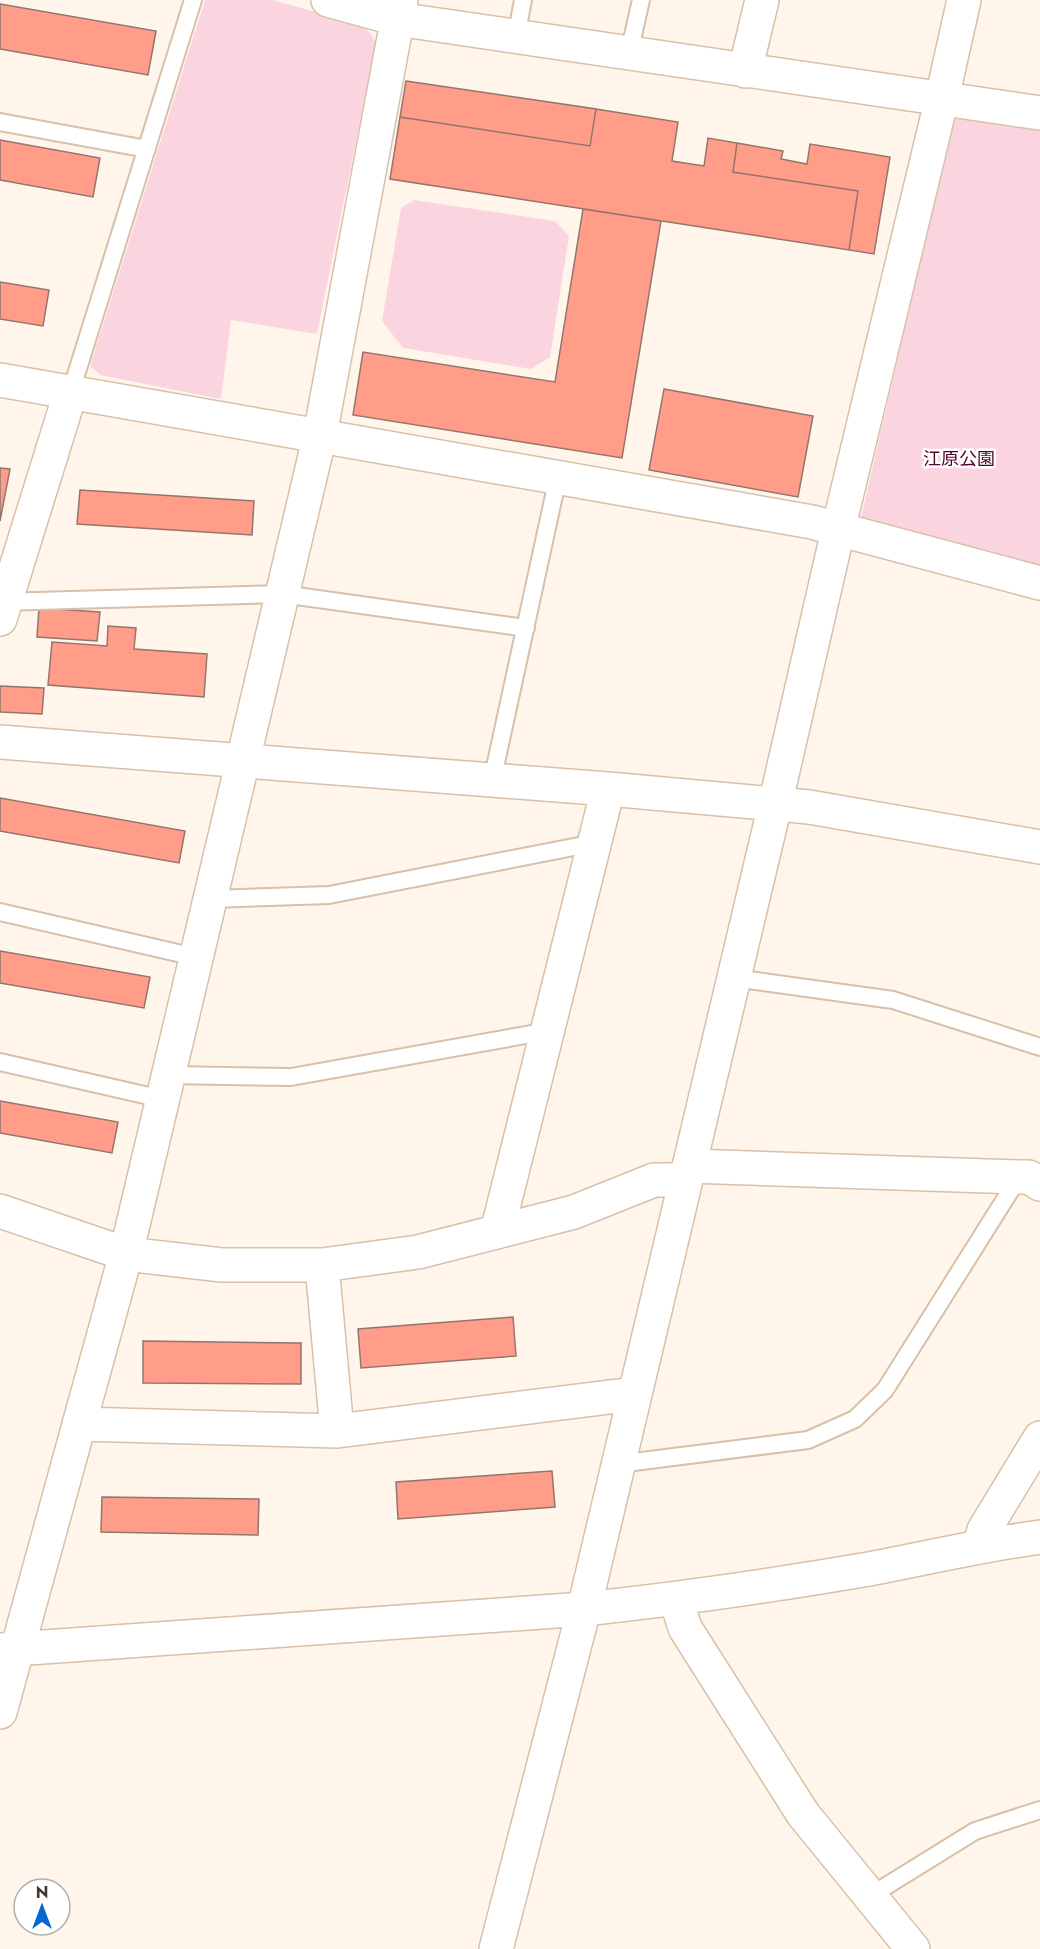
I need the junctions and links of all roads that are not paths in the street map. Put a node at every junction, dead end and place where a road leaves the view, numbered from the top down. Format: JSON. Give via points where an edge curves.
{"nodes":[{"id":1,"x":193,"y":0,"type":"edge"},
{"id":2,"x":328,"y":0,"type":"edge"},
{"id":3,"x":523,"y":0,"type":"edge"},
{"id":4,"x":641,"y":0,"type":"edge"},
{"id":5,"x":762,"y":0,"type":"edge"},
{"id":6,"x":964,"y":0,"type":"edge"},
{"id":7,"x":399,"y":10,"type":"edge"},
{"id":8,"x":516,"y":37,"type":"junction"},
{"id":9,"x":629,"y":53,"type":"junction"},
{"id":10,"x":745,"y":71,"type":"junction"},
{"id":11,"x":942,"y":98,"type":"junction"},
{"id":12,"x":1040,"y":113,"type":"edge"},
{"id":13,"x":0,"y":122,"type":"edge"},
{"id":14,"x":147,"y":148,"type":"junction"},
{"id":15,"x":0,"y":380,"type":"edge"},
{"id":16,"x":71,"y":391,"type":"junction"},
{"id":17,"x":320,"y":435,"type":"junction"},
{"id":18,"x":558,"y":477,"type":"junction"},
{"id":19,"x":838,"y":529,"type":"junction"},
{"id":20,"x":1040,"y":583,"type":"edge"},
{"id":21,"x":282,"y":594,"type":"junction"},
{"id":22,"x":2,"y":608,"type":"edge"},
{"id":23,"x":526,"y":628,"type":"junction"},
{"id":24,"x":0,"y":742,"type":"edge"},
{"id":25,"x":241,"y":761,"type":"junction"},
{"id":26,"x":492,"y":781,"type":"junction"},
{"id":27,"x":608,"y":789,"type":"junction"},
{"id":28,"x":775,"y":805,"type":"junction"},
{"id":29,"x":594,"y":843,"type":"junction"},
{"id":30,"x":1040,"y":846,"type":"edge"},
{"id":31,"x":209,"y":899,"type":"junction"},
{"id":32,"x":0,"y":912,"type":"edge"},
{"id":33,"x":195,"y":957,"type":"junction"},
{"id":34,"x":734,"y":978,"type":"junction"},
{"id":35,"x":548,"y":1031,"type":"junction"},
{"id":36,"x":1040,"y":1047,"type":"edge"},
{"id":37,"x":0,"y":1062,"type":"edge"},
{"id":38,"x":165,"y":1087,"type":"junction"},
{"id":39,"x":687,"y":1173,"type":"junction"},
{"id":40,"x":1032,"y":1173,"type":"edge"},
{"id":41,"x":0,"y":1211,"type":"edge"},
{"id":42,"x":497,"y":1232,"type":"junction"},
{"id":43,"x":126,"y":1254,"type":"junction"},
{"id":44,"x":322,"y":1265,"type":"junction"},
{"id":45,"x":634,"y":1394,"type":"junction"},
{"id":46,"x":79,"y":1424,"type":"junction"},
{"id":47,"x":337,"y":1431,"type":"junction"},
{"id":48,"x":1040,"y":1438,"type":"edge"},
{"id":49,"x":618,"y":1464,"type":"junction"},
{"id":50,"x":1040,"y":1537,"type":"edge"},
{"id":51,"x":980,"y":1545,"type":"junction"},
{"id":52,"x":676,"y":1599,"type":"junction"},
{"id":53,"x":584,"y":1609,"type":"junction"},
{"id":54,"x":8,"y":1649,"type":"edge"},
{"id":55,"x":0,"y":1712,"type":"edge"},
{"id":56,"x":1040,"y":1810,"type":"edge"},
{"id":57,"x":870,"y":1896,"type":"junction"},
{"id":58,"x":496,"y":1949,"type":"edge"},
{"id":59,"x":912,"y":1949,"type":"edge"}],
"edges":[{"from":1,"to":14,"type":"lane"},
{"from":2,"to":7,"type":"street"},
{"from":3,"to":8,"type":"lane"},
{"from":4,"to":9,"type":"lane"},
{"from":5,"to":10,"type":"street"},
{"from":6,"to":11,"type":"street"},
{"from":7,"to":8,"type":"street"},
{"from":7,"to":17,"type":"street"},
{"from":8,"to":9,"type":"street"},
{"from":9,"to":10,"type":"street"},
{"from":10,"to":11,"type":"street"},
{"from":11,"to":12,"type":"street"},
{"from":11,"to":19,"type":"street"},
{"from":13,"to":14,"type":"lane"},
{"from":14,"to":16,"type":"lane"},
{"from":15,"to":16,"type":"street"},
{"from":16,"to":17,"type":"street"},
{"from":16,"to":22,"type":"street"},
{"from":17,"to":18,"type":"street"},
{"from":17,"to":21,"type":"street"},
{"from":18,"to":19,"type":"street"},
{"from":18,"to":23,"type":"lane"},
{"from":19,"to":20,"type":"street"},
{"from":19,"to":28,"type":"street"},
{"from":21,"to":22,"type":"lane"},
{"from":21,"to":23,"type":"lane"},
{"from":21,"to":25,"type":"street"},
{"from":23,"to":26,"type":"lane"},
{"from":24,"to":25,"type":"street"},
{"from":25,"to":26,"type":"street"},
{"from":25,"to":31,"type":"street"},
{"from":26,"to":27,"type":"street"},
{"from":27,"to":28,"type":"street"},
{"from":27,"to":29,"type":"street"},
{"from":28,"to":30,"type":"street","via":[[809,807]]},
{"from":28,"to":34,"type":"street"},
{"from":29,"to":31,"type":"lane","via":[[329,895]]},
{"from":29,"to":35,"type":"street"},
{"from":31,"to":33,"type":"street"},
{"from":32,"to":33,"type":"lane"},
{"from":33,"to":38,"type":"street"},
{"from":34,"to":36,"type":"lane","via":[[893,1000]]},
{"from":34,"to":39,"type":"street"},
{"from":35,"to":38,"type":"lane","via":[[291,1077]]},
{"from":35,"to":42,"type":"street"},
{"from":37,"to":38,"type":"lane"},
{"from":38,"to":43,"type":"street"},
{"from":39,"to":40,"type":"street"},
{"from":39,"to":42,"type":"street","via":[[654,1179],[574,1212]]},
{"from":39,"to":45,"type":"street"},
{"from":40,"to":49,"type":"lane","via":[[885,1390],[855,1419],[808,1440]]},
{"from":41,"to":43,"type":"street"},
{"from":42,"to":44,"type":"street","via":[[418,1252]]},
{"from":43,"to":44,"type":"street","via":[[222,1265]]},
{"from":43,"to":46,"type":"street"},
{"from":44,"to":47,"type":"street"},
{"from":45,"to":47,"type":"street"},
{"from":45,"to":49,"type":"street"},
{"from":46,"to":47,"type":"street"},
{"from":46,"to":54,"type":"street"},
{"from":48,"to":51,"type":"street","via":[[984,1530]]},
{"from":49,"to":53,"type":"street"},
{"from":50,"to":51,"type":"street"},
{"from":51,"to":52,"type":"street","via":[[871,1568]]},
{"from":52,"to":53,"type":"street"},
{"from":52,"to":57,"type":"street","via":[[685,1628],[803,1814]]},
{"from":53,"to":54,"type":"street"},
{"from":53,"to":58,"type":"street"},
{"from":54,"to":55,"type":"street"},
{"from":56,"to":57,"type":"lane","via":[[975,1831]]},
{"from":57,"to":59,"type":"street"}]}
